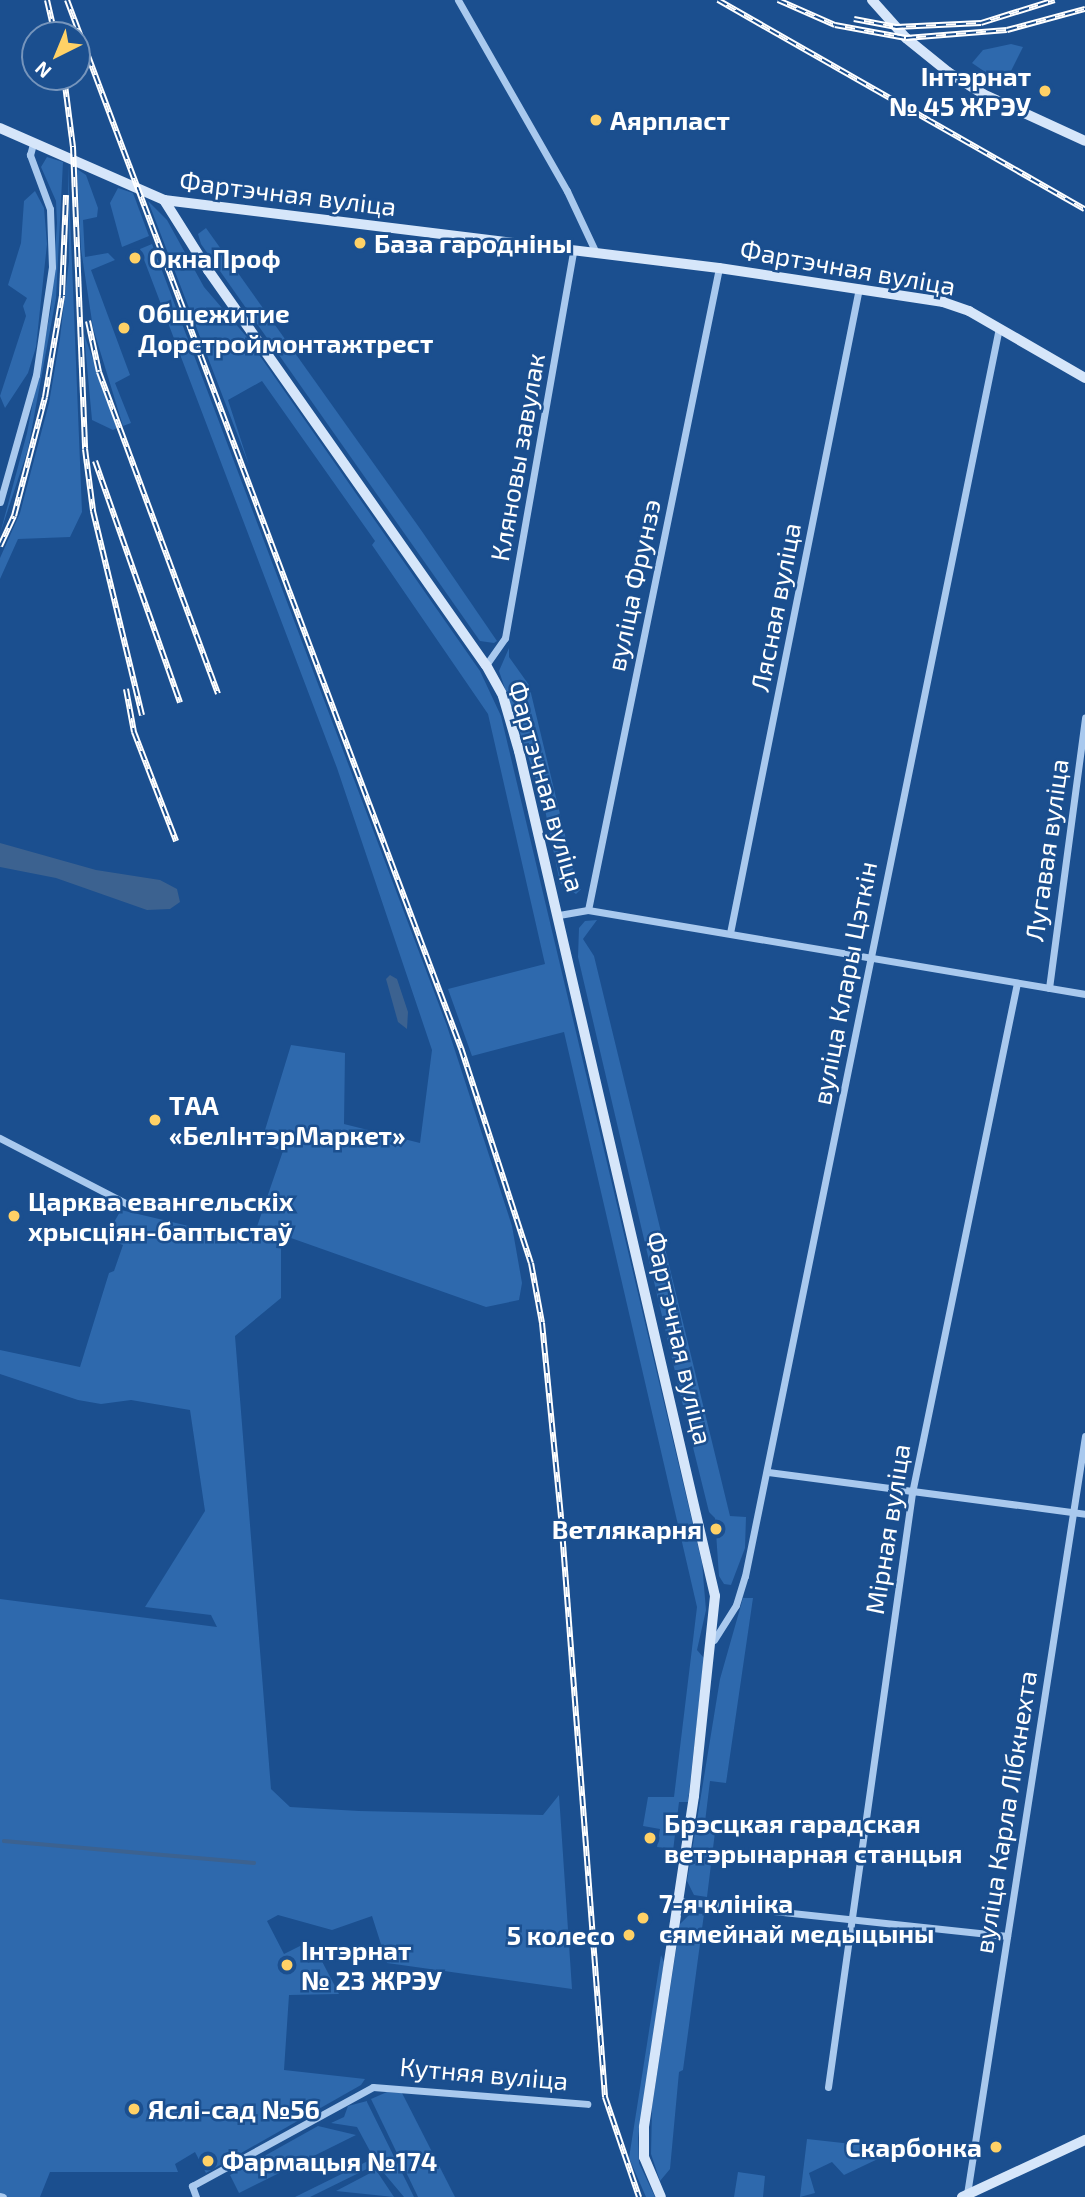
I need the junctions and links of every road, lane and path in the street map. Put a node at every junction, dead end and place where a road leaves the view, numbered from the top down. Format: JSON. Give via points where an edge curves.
{"nodes":[{"id":1,"x":458,"y":0,"type":"edge"},
{"id":2,"x":872,"y":0,"type":"edge"},
{"id":3,"x":0,"y":128,"type":"edge"},
{"id":4,"x":1085,"y":141,"type":"edge"},
{"id":5,"x":33,"y":144,"type":"junction"},
{"id":6,"x":164,"y":200,"type":"junction"},
{"id":7,"x":573,"y":251,"type":"junction"},
{"id":8,"x":596,"y":253,"type":"junction"},
{"id":9,"x":719,"y":268,"type":"junction"},
{"id":10,"x":859,"y":288,"type":"junction"},
{"id":11,"x":999,"y":328,"type":"junction"},
{"id":12,"x":1085,"y":378,"type":"edge"},
{"id":13,"x":0,"y":502,"type":"edge"},
{"id":14,"x":486,"y":664,"type":"junction"},
{"id":15,"x":1085,"y":717,"type":"edge"},
{"id":16,"x":588,"y":909,"type":"junction"},
{"id":17,"x":559,"y":915,"type":"junction"},
{"id":18,"x":730,"y":933,"type":"junction"},
{"id":19,"x":871,"y":958,"type":"junction"},
{"id":20,"x":1017,"y":983,"type":"junction"},
{"id":21,"x":1049,"y":988,"type":"junction"},
{"id":22,"x":1085,"y":994,"type":"edge"},
{"id":23,"x":0,"y":1138,"type":"edge"},
{"id":24,"x":131,"y":1206,"type":"dead end"},
{"id":25,"x":1085,"y":1436,"type":"edge"},
{"id":26,"x":768,"y":1472,"type":"junction"},
{"id":27,"x":912,"y":1493,"type":"junction"},
{"id":28,"x":1073,"y":1512,"type":"junction"},
{"id":29,"x":1085,"y":1514,"type":"edge"},
{"id":30,"x":714,"y":1640,"type":"junction"},
{"id":31,"x":679,"y":1901,"type":"junction"},
{"id":32,"x":849,"y":1922,"type":"junction"},
{"id":33,"x":1007,"y":1936,"type":"junction"},
{"id":34,"x":828,"y":2087,"type":"dead end"},
{"id":35,"x":587,"y":2104,"type":"dead end"},
{"id":36,"x":1085,"y":2140,"type":"edge"},
{"id":37,"x":964,"y":2196,"type":"edge"},
{"id":38,"x":196,"y":2197,"type":"edge"},
{"id":39,"x":661,"y":2197,"type":"edge"}],
"edges":[{"from":1,"to":8,"type":"street","via":[[568,191]]},
{"from":2,"to":4,"type":"street","via":[[906,38],[948,72]]},
{"from":3,"to":5,"type":"street"},
{"from":5,"to":6,"type":"street"},
{"from":5,"to":13,"type":"street","via":[[30,155],[50,209],[52,267],[36,375]]},
{"from":6,"to":7,"type":"street","name":"Фартэчная вуліца"},
{"from":6,"to":14,"type":"street","name":"Фартэчная вуліца","via":[[208,270]]},
{"from":7,"to":8,"type":"street","name":"Фартэчная вуліца"},
{"from":7,"to":14,"type":"street","name":"Кляновы завулак","via":[[505,638]]},
{"from":8,"to":9,"type":"street","name":"Фартэчная вуліца"},
{"from":9,"to":10,"type":"street","name":"Фартэчная вуліца"},
{"from":9,"to":16,"type":"street","name":"вуліца Фрунзэ"},
{"from":10,"to":11,"type":"street","name":"Фартэчная вуліца","via":[[943,302]]},
{"from":10,"to":18,"type":"street","name":"Лясная вуліца"},
{"from":11,"to":12,"type":"street","name":"Фартэчная вуліца"},
{"from":11,"to":19,"type":"street","name":"вуліца Клары Цэткін"},
{"from":14,"to":17,"type":"street","name":"Фартэчная вуліца","via":[[507,707]]},
{"from":15,"to":21,"type":"street","name":"Лугавая вуліца"},
{"from":16,"to":17,"type":"street"},
{"from":16,"to":18,"type":"street"},
{"from":17,"to":30,"type":"street","name":"Фартэчная вуліца","via":[[706,1547],[716,1609]]},
{"from":18,"to":19,"type":"street"},
{"from":19,"to":20,"type":"street"},
{"from":19,"to":26,"type":"street","name":"вуліца Клары Цэткін"},
{"from":20,"to":21,"type":"street"},
{"from":20,"to":27,"type":"street","name":"Мірная вуліца"},
{"from":21,"to":22,"type":"street"},
{"from":23,"to":24,"type":"street"},
{"from":25,"to":28,"type":"street","name":"вуліца Карла Лібкнехта"},
{"from":26,"to":27,"type":"street"},
{"from":26,"to":30,"type":"street","name":"вуліца Клары Цэткін","via":[[743,1588]]},
{"from":27,"to":28,"type":"street"},
{"from":27,"to":32,"type":"street","name":"Мірная вуліца"},
{"from":28,"to":29,"type":"street"},
{"from":28,"to":33,"type":"street","name":"вуліца Карла Лібкнехта"},
{"from":30,"to":31,"type":"street","name":"Фартэчная вуліца"},
{"from":31,"to":32,"type":"street"},
{"from":31,"to":39,"type":"street","name":"Фартэчная вуліца","via":[[644,2127],[644,2157]]},
{"from":32,"to":33,"type":"street"},
{"from":32,"to":34,"type":"street","name":"Мірная вуліца"},
{"from":33,"to":37,"type":"street","name":"вуліца Карла Лібкнехта"},
{"from":35,"to":38,"type":"street","name":"Кутняя вуліца","via":[[378,2086],[192,2186]]},
{"from":36,"to":37,"type":"street"}]}
